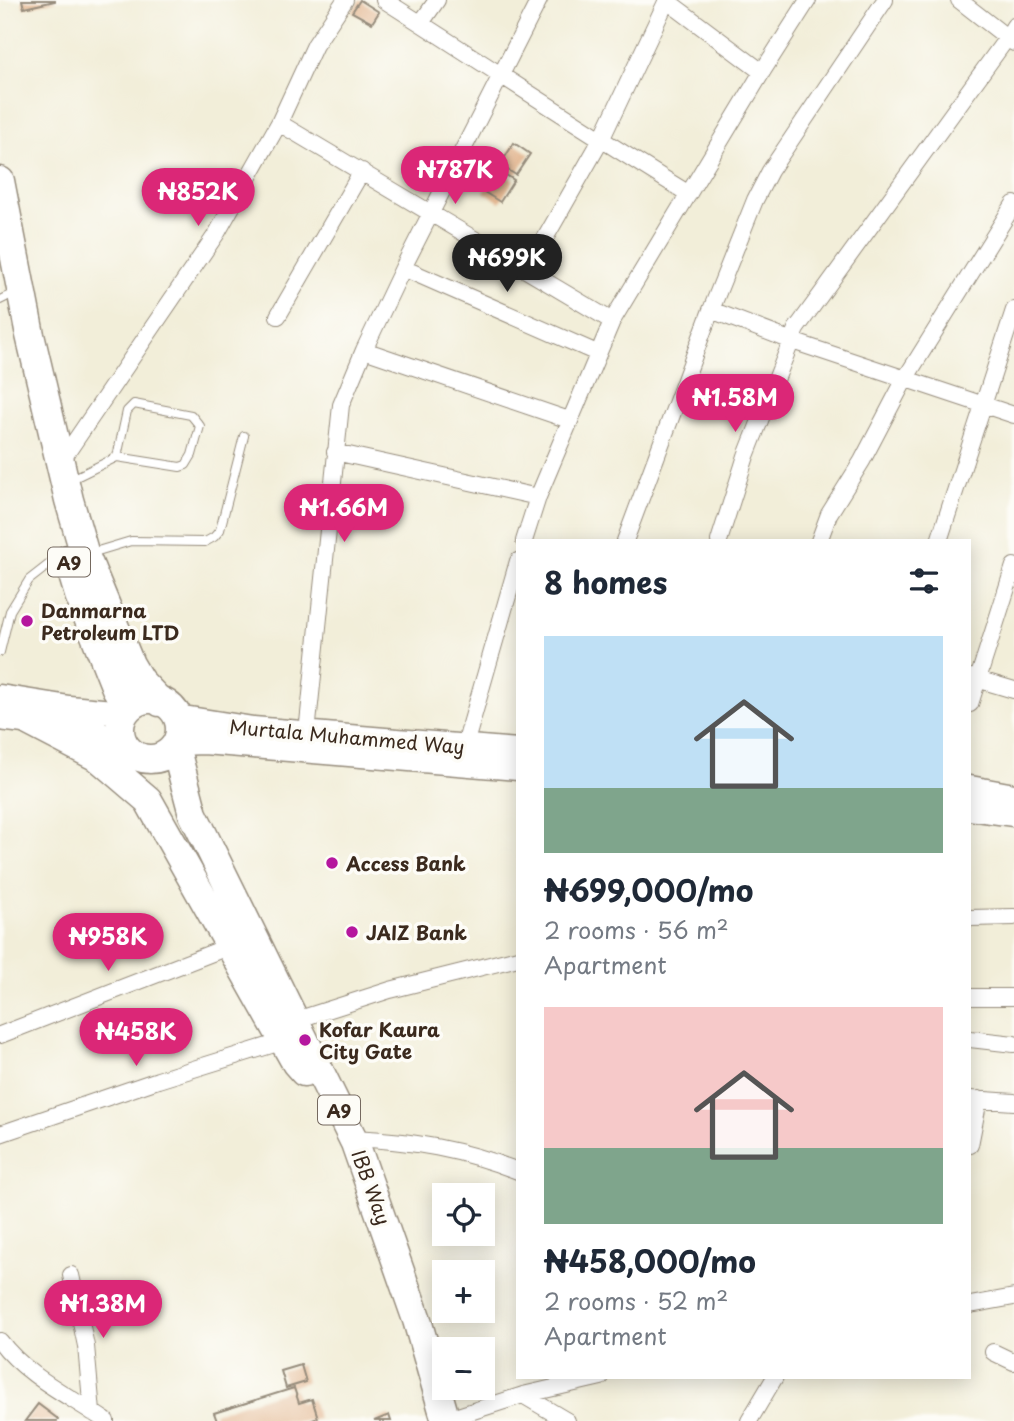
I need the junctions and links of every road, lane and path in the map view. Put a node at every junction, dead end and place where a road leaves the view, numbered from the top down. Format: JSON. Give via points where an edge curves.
{"nodes":[{"id":1,"x":345,"y":0,"type":"edge"},
{"id":2,"x":384,"y":0,"type":"edge"},
{"id":3,"x":438,"y":0,"type":"edge"},
{"id":4,"x":539,"y":0,"type":"edge"},
{"id":5,"x":666,"y":0,"type":"edge"},
{"id":6,"x":808,"y":0,"type":"edge"},
{"id":7,"x":885,"y":0,"type":"edge"},
{"id":8,"x":959,"y":0,"type":"edge"},
{"id":9,"x":421,"y":23,"type":"junction"},
{"id":10,"x":1012,"y":36,"type":"edge"},
{"id":11,"x":762,"y":72,"type":"junction"},
{"id":12,"x":501,"y":73,"type":"junction"},
{"id":13,"x":279,"y":123,"type":"junction"},
{"id":14,"x":601,"y":140,"type":"junction"},
{"id":15,"x":362,"y":171,"type":"junction"},
{"id":16,"x":0,"y":181,"type":"edge"},
{"id":17,"x":689,"y":194,"type":"junction"},
{"id":18,"x":1014,"y":204,"type":"edge"},
{"id":19,"x":430,"y":213,"type":"junction"},
{"id":20,"x":0,"y":267,"type":"edge"},
{"id":21,"x":403,"y":268,"type":"junction"},
{"id":22,"x":527,"y":270,"type":"junction"},
{"id":23,"x":3,"y":299,"type":"edge"},
{"id":24,"x":711,"y":310,"type":"junction"},
{"id":25,"x":1014,"y":310,"type":"edge"},
{"id":26,"x":278,"y":316,"type":"dead end"},
{"id":27,"x":612,"y":321,"type":"junction"},
{"id":28,"x":792,"y":341,"type":"junction"},
{"id":29,"x":24,"y":342,"type":"junction"},
{"id":30,"x":363,"y":350,"type":"junction"},
{"id":31,"x":597,"y":353,"type":"junction"},
{"id":32,"x":905,"y":379,"type":"junction"},
{"id":33,"x":983,"y":405,"type":"junction"},
{"id":34,"x":39,"y":413,"type":"junction"},
{"id":35,"x":1014,"y":415,"type":"edge"},
{"id":36,"x":569,"y":420,"type":"junction"},
{"id":37,"x":244,"y":436,"type":"dead end"},
{"id":38,"x":335,"y":452,"type":"junction"},
{"id":39,"x":117,"y":457,"type":"junction"},
{"id":40,"x":62,"y":473,"type":"junction"},
{"id":41,"x":538,"y":497,"type":"junction"},
{"id":42,"x":525,"y":539,"type":"edge"},
{"id":43,"x":626,"y":539,"type":"edge"},
{"id":44,"x":720,"y":539,"type":"edge"},
{"id":45,"x":820,"y":539,"type":"edge"},
{"id":46,"x":940,"y":539,"type":"edge"},
{"id":47,"x":76,"y":553,"type":"junction"},
{"id":48,"x":1014,"y":566,"type":"edge"},
{"id":49,"x":516,"y":568,"type":"edge"},
{"id":50,"x":0,"y":652,"type":"edge"},
{"id":51,"x":973,"y":678,"type":"edge"},
{"id":52,"x":1014,"y":690,"type":"edge"},
{"id":53,"x":0,"y":697,"type":"edge"},
{"id":54,"x":126,"y":711,"type":"junction"},
{"id":55,"x":0,"y":718,"type":"edge"},
{"id":56,"x":30,"y":722,"type":"junction"},
{"id":57,"x":172,"y":727,"type":"junction"},
{"id":58,"x":307,"y":733,"type":"junction"},
{"id":59,"x":465,"y":745,"type":"junction"},
{"id":60,"x":516,"y":751,"type":"edge"},
{"id":61,"x":136,"y":752,"type":"junction"},
{"id":62,"x":516,"y":768,"type":"edge"},
{"id":63,"x":971,"y":788,"type":"edge"},
{"id":64,"x":1014,"y":796,"type":"edge"},
{"id":65,"x":971,"y":808,"type":"edge"},
{"id":66,"x":193,"y":814,"type":"junction"},
{"id":67,"x":1014,"y":814,"type":"edge"},
{"id":68,"x":1014,"y":917,"type":"edge"},
{"id":69,"x":971,"y":918,"type":"edge"},
{"id":70,"x":230,"y":946,"type":"junction"},
{"id":71,"x":516,"y":958,"type":"edge"},
{"id":72,"x":971,"y":997,"type":"edge"},
{"id":73,"x":1014,"y":997,"type":"edge"},
{"id":74,"x":290,"y":1030,"type":"junction"},
{"id":75,"x":0,"y":1035,"type":"edge"},
{"id":76,"x":971,"y":1040,"type":"edge"},
{"id":77,"x":1014,"y":1044,"type":"edge"},
{"id":78,"x":974,"y":1099,"type":"edge"},
{"id":79,"x":1014,"y":1102,"type":"edge"},
{"id":80,"x":0,"y":1134,"type":"edge"},
{"id":81,"x":971,"y":1134,"type":"edge"},
{"id":82,"x":353,"y":1138,"type":"junction"},
{"id":83,"x":516,"y":1170,"type":"edge"},
{"id":84,"x":71,"y":1275,"type":"dead end"},
{"id":85,"x":1014,"y":1297,"type":"edge"},
{"id":86,"x":971,"y":1305,"type":"edge"},
{"id":87,"x":0,"y":1341,"type":"edge"},
{"id":88,"x":993,"y":1352,"type":"dead end"},
{"id":89,"x":1014,"y":1362,"type":"edge"},
{"id":90,"x":584,"y":1379,"type":"edge"},
{"id":91,"x":774,"y":1379,"type":"edge"},
{"id":92,"x":558,"y":1382,"type":"edge"},
{"id":93,"x":523,"y":1395,"type":"junction"},
{"id":94,"x":99,"y":1416,"type":"edge"},
{"id":95,"x":456,"y":1419,"type":"edge"},
{"id":96,"x":567,"y":1421,"type":"edge"},
{"id":97,"x":749,"y":1421,"type":"edge"}],
"edges":[{"from":1,"to":13,"type":"street","via":[[316,45]]},
{"from":2,"to":9,"type":"street"},
{"from":3,"to":9,"type":"street"},
{"from":4,"to":12,"type":"street"},
{"from":5,"to":11,"type":"street"},
{"from":5,"to":14,"type":"street"},
{"from":6,"to":11,"type":"street"},
{"from":7,"to":24,"type":"street","via":[[770,171]]},
{"from":8,"to":10,"type":"street"},
{"from":9,"to":12,"type":"street"},
{"from":10,"to":28,"type":"street","via":[[805,314]]},
{"from":11,"to":17,"type":"street"},
{"from":12,"to":14,"type":"street"},
{"from":12,"to":19,"type":"street"},
{"from":13,"to":15,"type":"street"},
{"from":13,"to":40,"type":"street","via":[[217,233]]},
{"from":14,"to":17,"type":"street"},
{"from":14,"to":22,"type":"street"},
{"from":15,"to":19,"type":"street"},
{"from":15,"to":26,"type":"street"},
{"from":16,"to":29,"type":"highway","number":"A9"},
{"from":17,"to":27,"type":"street"},
{"from":18,"to":32,"type":"street"},
{"from":19,"to":21,"type":"street"},
{"from":19,"to":22,"type":"street"},
{"from":20,"to":23,"type":"highway","number":"A9"},
{"from":21,"to":30,"type":"street"},
{"from":21,"to":31,"type":"street"},
{"from":22,"to":27,"type":"street"},
{"from":23,"to":29,"type":"highway","number":"A9"},
{"from":24,"to":28,"type":"street"},
{"from":24,"to":43,"type":"street"},
{"from":25,"to":33,"type":"street"},
{"from":27,"to":31,"type":"street"},
{"from":28,"to":32,"type":"street"},
{"from":28,"to":44,"type":"street","via":[[746,456]]},
{"from":29,"to":34,"type":"highway","number":"A9"},
{"from":30,"to":36,"type":"street"},
{"from":30,"to":38,"type":"street","via":[[341,405]]},
{"from":31,"to":36,"type":"street"},
{"from":32,"to":33,"type":"street"},
{"from":32,"to":45,"type":"street","via":[[829,514]]},
{"from":33,"to":35,"type":"street"},
{"from":33,"to":46,"type":"street"},
{"from":34,"to":40,"type":"highway","number":"A9"},
{"from":34,"to":47,"type":"highway","number":"A9","via":[[49,496]]},
{"from":36,"to":41,"type":"street"},
{"from":37,"to":47,"type":"lane","via":[[220,530],[214,537],[205,542],[131,541]]},
{"from":38,"to":41,"type":"street"},
{"from":38,"to":58,"type":"street"},
{"from":39,"to":39,"type":"lane","via":[[186,465],[200,426],[191,415],[134,404],[127,411]]},
{"from":39,"to":40,"type":"lane"},
{"from":40,"to":47,"type":"highway","number":"A9"},
{"from":41,"to":42,"type":"street"},
{"from":47,"to":50,"type":"lane","via":[[29,580],[10,611]]},
{"from":47,"to":54,"type":"highway","number":"A9","via":[[79,595]]},
{"from":47,"to":57,"type":"highway","number":"A9","via":[[130,664]]},
{"from":48,"to":51,"type":"street"},
{"from":49,"to":59,"type":"street"},
{"from":51,"to":52,"type":"street"},
{"from":53,"to":54,"type":"main road"},
{"from":54,"to":57,"type":"highway","via":[[145,700]]},
{"from":54,"to":61,"type":"highway","number":"A9","via":[[120,726]]},
{"from":55,"to":56,"type":"main road"},
{"from":56,"to":61,"type":"main road","via":[[87,729]]},
{"from":56,"to":70,"type":"highway","via":[[99,758],[148,800]]},
{"from":57,"to":58,"type":"main road","name":"Murtala Muhammed Way","via":[[220,725]]},
{"from":57,"to":61,"type":"highway","via":[[158,758]]},
{"from":57,"to":62,"type":"main road","name":"Murtala Muhammed Way","via":[[204,742]]},
{"from":57,"to":66,"type":"highway","name":"IBB Way","number":"A9"},
{"from":58,"to":59,"type":"main road","name":"Murtala Muhammed Way"},
{"from":59,"to":60,"type":"main road","name":"Murtala Muhammed Way"},
{"from":61,"to":66,"type":"highway","name":"IBB Way","number":"A9"},
{"from":63,"to":64,"type":"main road"},
{"from":65,"to":67,"type":"main road"},
{"from":66,"to":74,"type":"highway","name":"IBB Way","number":"A9"},
{"from":68,"to":69,"type":"street"},
{"from":70,"to":74,"type":"highway"},
{"from":70,"to":75,"type":"street"},
{"from":71,"to":74,"type":"street","via":[[390,990]]},
{"from":72,"to":73,"type":"street"},
{"from":74,"to":80,"type":"street"},
{"from":74,"to":82,"type":"highway","name":"IBB Way","number":"A9"},
{"from":76,"to":77,"type":"street"},
{"from":78,"to":79,"type":"street"},
{"from":78,"to":81,"type":"street"},
{"from":82,"to":83,"type":"street","via":[[408,1141],[488,1159]]},
{"from":82,"to":95,"type":"highway","name":"IBB Way","number":"A9"},
{"from":84,"to":94,"type":"street"},
{"from":85,"to":86,"type":"street"},
{"from":87,"to":94,"type":"street","via":[[39,1378]]},
{"from":88,"to":89,"type":"street"},
{"from":90,"to":92,"type":"street"},
{"from":91,"to":97,"type":"street"},
{"from":92,"to":93,"type":"street"},
{"from":93,"to":95,"type":"street"},
{"from":93,"to":96,"type":"street"}]}
